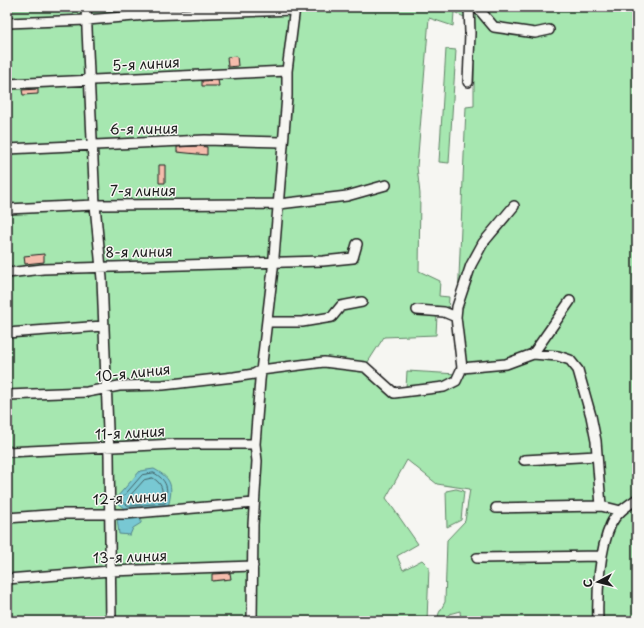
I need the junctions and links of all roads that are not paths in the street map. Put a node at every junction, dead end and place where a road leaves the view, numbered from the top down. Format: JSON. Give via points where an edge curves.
{"nodes":[{"id":1,"x":86,"y":7,"type":"edge"},
{"id":2,"x":469,"y":7,"type":"edge"},
{"id":3,"x":477,"y":7,"type":"edge"},
{"id":4,"x":295,"y":9,"type":"edge"},
{"id":5,"x":87,"y":20,"type":"junction"},
{"id":6,"x":7,"y":23,"type":"edge"},
{"id":7,"x":549,"y":30,"type":"dead end"},
{"id":8,"x":287,"y":71,"type":"junction"},
{"id":9,"x":88,"y":80,"type":"junction"},
{"id":10,"x":468,"y":82,"type":"dead end"},
{"id":11,"x":7,"y":84,"type":"edge"},
{"id":12,"x":282,"y":142,"type":"junction"},
{"id":13,"x":93,"y":145,"type":"junction"},
{"id":14,"x":7,"y":149,"type":"edge"},
{"id":15,"x":386,"y":185,"type":"dead end"},
{"id":16,"x":279,"y":204,"type":"junction"},
{"id":17,"x":95,"y":205,"type":"junction"},
{"id":18,"x":514,"y":206,"type":"dead end"},
{"id":19,"x":7,"y":209,"type":"edge"},
{"id":20,"x":357,"y":244,"type":"dead end"},
{"id":21,"x":273,"y":263,"type":"junction"},
{"id":22,"x":100,"y":267,"type":"junction"},
{"id":23,"x":7,"y":273,"type":"edge"},
{"id":24,"x":570,"y":301,"type":"dead end"},
{"id":25,"x":362,"y":302,"type":"dead end"},
{"id":26,"x":417,"y":310,"type":"dead end"},
{"id":27,"x":456,"y":317,"type":"junction"},
{"id":28,"x":268,"y":322,"type":"junction"},
{"id":29,"x":103,"y":326,"type":"junction"},
{"id":30,"x":7,"y":333,"type":"edge"},
{"id":31,"x":533,"y":354,"type":"junction"},
{"id":32,"x":462,"y":368,"type":"junction"},
{"id":33,"x":261,"y":370,"type":"junction"},
{"id":34,"x":106,"y":388,"type":"junction"},
{"id":35,"x":7,"y":394,"type":"edge"},
{"id":36,"x":255,"y":444,"type":"junction"},
{"id":37,"x":108,"y":448,"type":"junction"},
{"id":38,"x":7,"y":452,"type":"edge"},
{"id":39,"x":597,"y":456,"type":"junction"},
{"id":40,"x":524,"y":460,"type":"dead end"},
{"id":41,"x":637,"y":499,"type":"edge"},
{"id":42,"x":254,"y":503,"type":"junction"},
{"id":43,"x":601,"y":506,"type":"junction"},
{"id":44,"x":496,"y":508,"type":"dead end"},
{"id":45,"x":621,"y":511,"type":"junction"},
{"id":46,"x":109,"y":513,"type":"junction"},
{"id":47,"x":7,"y":518,"type":"edge"},
{"id":48,"x":602,"y":556,"type":"junction"},
{"id":49,"x":477,"y":558,"type":"dead end"},
{"id":50,"x":253,"y":566,"type":"junction"},
{"id":51,"x":110,"y":571,"type":"junction"},
{"id":52,"x":7,"y":579,"type":"edge"},
{"id":53,"x":111,"y":621,"type":"edge"},
{"id":54,"x":252,"y":621,"type":"edge"},
{"id":55,"x":598,"y":621,"type":"edge"}],
"edges":[{"from":1,"to":5,"type":"street"},
{"from":2,"to":10,"type":"street"},
{"from":3,"to":7,"type":"street","via":[[494,27],[535,33]]},
{"from":4,"to":5,"type":"street"},
{"from":4,"to":8,"type":"street"},
{"from":5,"to":6,"type":"street"},
{"from":5,"to":9,"type":"street"},
{"from":8,"to":9,"type":"street","name":"5-я линия"},
{"from":8,"to":12,"type":"street"},
{"from":9,"to":11,"type":"street","name":"5-я линия"},
{"from":9,"to":13,"type":"street"},
{"from":12,"to":13,"type":"street","name":"6-я линия","via":[[213,140]]},
{"from":12,"to":16,"type":"street"},
{"from":13,"to":14,"type":"street","name":"6-я линия"},
{"from":13,"to":17,"type":"street"},
{"from":15,"to":16,"type":"street","name":"7-я линия","via":[[347,196]]},
{"from":16,"to":17,"type":"street","name":"7-я линия"},
{"from":16,"to":21,"type":"street"},
{"from":17,"to":19,"type":"street","name":"7-я линия"},
{"from":17,"to":22,"type":"street"},
{"from":18,"to":27,"type":"street","via":[[483,243],[471,265]]},
{"from":20,"to":21,"type":"street","name":"8-я линия","via":[[353,258]]},
{"from":21,"to":22,"type":"street","name":"8-я линия"},
{"from":21,"to":28,"type":"street"},
{"from":22,"to":23,"type":"street","name":"8-я линия"},
{"from":22,"to":29,"type":"street"},
{"from":24,"to":31,"type":"street"},
{"from":25,"to":28,"type":"street","via":[[341,306],[332,317],[302,322]]},
{"from":26,"to":27,"type":"street","via":[[444,312]]},
{"from":27,"to":32,"type":"street"},
{"from":28,"to":33,"type":"street"},
{"from":29,"to":30,"type":"street"},
{"from":29,"to":34,"type":"street"},
{"from":31,"to":32,"type":"street","via":[[506,364]]},
{"from":31,"to":39,"type":"street","via":[[558,356],[570,360],[578,370],[591,416]]},
{"from":32,"to":33,"type":"street","name":"10-я линия","via":[[456,381],[444,387],[394,393],[365,367],[324,362]]},
{"from":33,"to":34,"type":"street","name":"10-я линия","via":[[254,374],[234,377]]},
{"from":33,"to":36,"type":"street"},
{"from":34,"to":35,"type":"street","name":"10-я линия","via":[[87,392]]},
{"from":34,"to":37,"type":"street"},
{"from":36,"to":37,"type":"street","name":"11-я линия","via":[[176,444]]},
{"from":36,"to":42,"type":"street","via":[[257,461]]},
{"from":37,"to":38,"type":"street","name":"11-я линия"},
{"from":37,"to":46,"type":"street"},
{"from":39,"to":40,"type":"street"},
{"from":39,"to":43,"type":"street"},
{"from":41,"to":45,"type":"street"},
{"from":42,"to":46,"type":"street","name":"12-я линия"},
{"from":42,"to":50,"type":"street"},
{"from":43,"to":44,"type":"street"},
{"from":43,"to":45,"type":"street"},
{"from":45,"to":48,"type":"street","via":[[611,524]]},
{"from":46,"to":47,"type":"street","name":"12-я линия"},
{"from":46,"to":51,"type":"street"},
{"from":48,"to":49,"type":"street"},
{"from":48,"to":55,"type":"street"},
{"from":50,"to":51,"type":"street","name":"13-я линия"},
{"from":50,"to":54,"type":"street"},
{"from":51,"to":52,"type":"street","name":"13-я линия"},
{"from":51,"to":53,"type":"street"}]}
